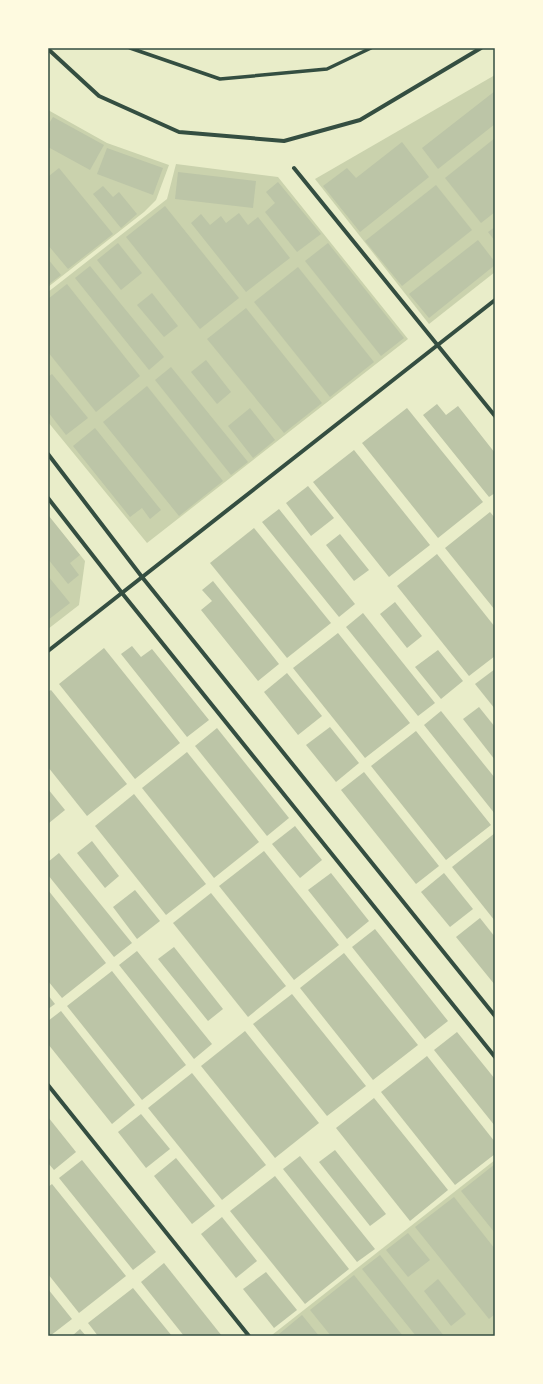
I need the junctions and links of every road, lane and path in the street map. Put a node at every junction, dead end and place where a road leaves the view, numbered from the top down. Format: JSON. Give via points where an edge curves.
{"nodes":[{"id":1,"x":130,"y":48,"type":"edge"},
{"id":2,"x":371,"y":48,"type":"edge"},
{"id":3,"x":481,"y":48,"type":"edge"},
{"id":4,"x":48,"y":49,"type":"edge"},
{"id":5,"x":294,"y":168,"type":"dead end"},
{"id":6,"x":495,"y":300,"type":"edge"},
{"id":7,"x":438,"y":345,"type":"junction"},
{"id":8,"x":495,"y":416,"type":"edge"},
{"id":9,"x":48,"y":454,"type":"edge"},
{"id":10,"x":48,"y":498,"type":"edge"},
{"id":11,"x":142,"y":577,"type":"junction"},
{"id":12,"x":122,"y":593,"type":"junction"},
{"id":13,"x":48,"y":651,"type":"edge"},
{"id":14,"x":495,"y":1016,"type":"edge"},
{"id":15,"x":495,"y":1057,"type":"edge"},
{"id":16,"x":48,"y":1085,"type":"edge"},
{"id":17,"x":249,"y":1336,"type":"edge"}],
"edges":[{"from":1,"to":2,"type":"street","via":[[220,79],[327,69]]},
{"from":3,"to":4,"type":"street","via":[[360,120],[284,141],[179,132],[99,96]]},
{"from":5,"to":7,"type":"street"},
{"from":6,"to":7,"type":"street"},
{"from":7,"to":8,"type":"street"},
{"from":7,"to":11,"type":"street"},
{"from":9,"to":11,"type":"street"},
{"from":10,"to":12,"type":"street"},
{"from":11,"to":12,"type":"street"},
{"from":11,"to":14,"type":"street"},
{"from":12,"to":13,"type":"street"},
{"from":12,"to":15,"type":"street"},
{"from":16,"to":17,"type":"street"}]}
